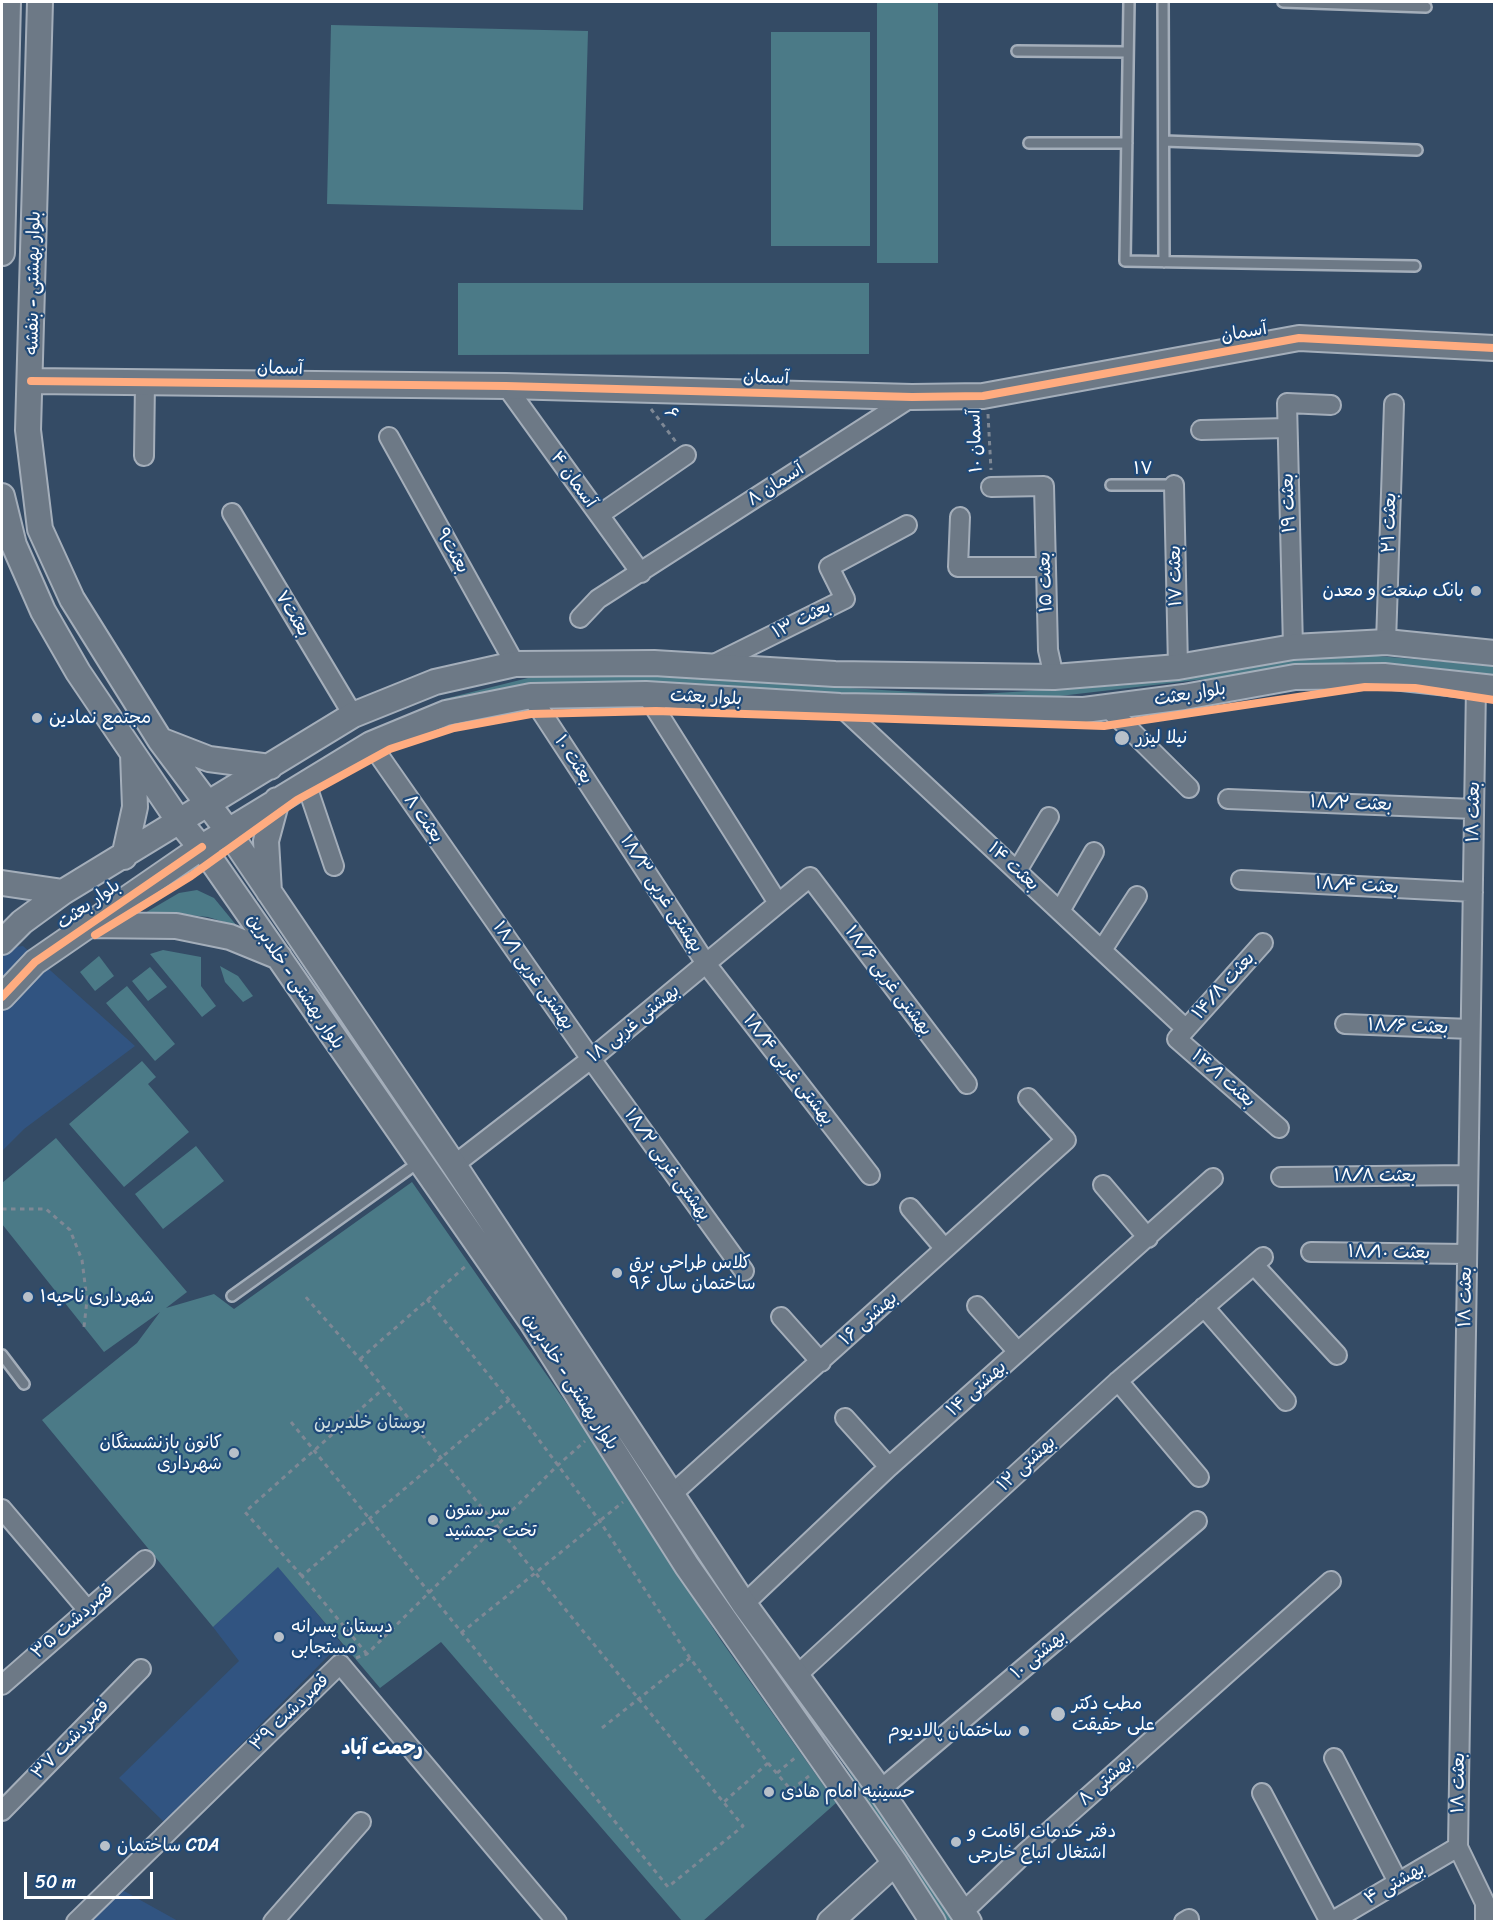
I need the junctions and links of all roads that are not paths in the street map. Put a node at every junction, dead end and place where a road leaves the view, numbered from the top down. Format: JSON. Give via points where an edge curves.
{"nodes":[{"id":1,"x":8,"y":2,"type":"edge"},
{"id":2,"x":40,"y":2,"type":"edge"},
{"id":3,"x":1129,"y":2,"type":"edge"},
{"id":4,"x":1163,"y":2,"type":"edge"},
{"id":5,"x":1283,"y":2,"type":"edge"},
{"id":6,"x":1426,"y":7,"type":"dead end"},
{"id":7,"x":1017,"y":51,"type":"dead end"},
{"id":8,"x":1128,"y":52,"type":"junction"},
{"id":9,"x":3,"y":76,"type":"edge"},
{"id":10,"x":1164,"y":141,"type":"junction"},
{"id":11,"x":1029,"y":143,"type":"dead end"},
{"id":12,"x":1126,"y":143,"type":"junction"},
{"id":13,"x":1417,"y":150,"type":"dead end"},
{"id":14,"x":3,"y":167,"type":"edge"},
{"id":15,"x":2,"y":253,"type":"edge"},
{"id":16,"x":1164,"y":262,"type":"junction"},
{"id":17,"x":1415,"y":266,"type":"dead end"},
{"id":18,"x":1494,"y":348,"type":"edge"},
{"id":19,"x":31,"y":381,"type":"junction"},
{"id":20,"x":146,"y":382,"type":"junction"},
{"id":21,"x":506,"y":386,"type":"junction"},
{"id":22,"x":912,"y":397,"type":"junction"},
{"id":23,"x":1394,"y":404,"type":"dead end"},
{"id":24,"x":1331,"y":405,"type":"dead end"},
{"id":25,"x":1287,"y":428,"type":"junction"},
{"id":26,"x":1201,"y":430,"type":"dead end"},
{"id":27,"x":388,"y":437,"type":"dead end"},
{"id":28,"x":686,"y":455,"type":"road end"},
{"id":29,"x":144,"y":456,"type":"dead end"},
{"id":30,"x":1111,"y":485,"type":"dead end"},
{"id":31,"x":1174,"y":485,"type":"joint"},
{"id":32,"x":992,"y":487,"type":"road end"},
{"id":33,"x":2,"y":496,"type":"edge"},
{"id":34,"x":232,"y":513,"type":"dead end"},
{"id":35,"x":598,"y":515,"type":"junction"},
{"id":36,"x":960,"y":517,"type":"dead end"},
{"id":37,"x":907,"y":525,"type":"dead end"},
{"id":38,"x":8,"y":548,"type":"edge"},
{"id":39,"x":1045,"y":567,"type":"junction"},
{"id":40,"x":641,"y":573,"type":"junction"},
{"id":41,"x":580,"y":618,"type":"dead end"},
{"id":42,"x":1386,"y":642,"type":"junction"},
{"id":43,"x":1293,"y":647,"type":"junction"},
{"id":44,"x":1494,"y":653,"type":"edge"},
{"id":45,"x":515,"y":664,"type":"junction"},
{"id":46,"x":712,"y":665,"type":"junction"},
{"id":47,"x":1178,"y":667,"type":"junction"},
{"id":48,"x":1054,"y":677,"type":"junction"},
{"id":49,"x":429,"y":684,"type":"junction"},
{"id":50,"x":1485,"y":687,"type":"edge"},
{"id":51,"x":646,"y":694,"type":"junction"},
{"id":52,"x":531,"y":696,"type":"junction"},
{"id":53,"x":840,"y":706,"type":"junction"},
{"id":54,"x":1107,"y":706,"type":"junction"},
{"id":55,"x":1054,"y":710,"type":"junction"},
{"id":56,"x":353,"y":715,"type":"junction"},
{"id":57,"x":440,"y":715,"type":"junction"},
{"id":58,"x":160,"y":740,"type":"junction"},
{"id":59,"x":371,"y":744,"type":"junction"},
{"id":60,"x":133,"y":754,"type":"junction"},
{"id":61,"x":270,"y":767,"type":"junction"},
{"id":62,"x":306,"y":783,"type":"junction"},
{"id":63,"x":1189,"y":789,"type":"dead end"},
{"id":64,"x":1228,"y":799,"type":"dead end"},
{"id":65,"x":277,"y":800,"type":"junction"},
{"id":66,"x":208,"y":802,"type":"junction"},
{"id":67,"x":1474,"y":809,"type":"junction"},
{"id":68,"x":1049,"y":817,"type":"dead end"},
{"id":69,"x":178,"y":820,"type":"junction"},
{"id":70,"x":615,"y":824,"type":"joint"},
{"id":71,"x":228,"y":831,"type":"junction"},
{"id":72,"x":202,"y":847,"type":"junction"},
{"id":73,"x":1094,"y":852,"type":"dead end"},
{"id":74,"x":124,"y":857,"type":"junction"},
{"id":75,"x":334,"y":866,"type":"dead end"},
{"id":76,"x":1017,"y":871,"type":"junction"},
{"id":77,"x":810,"y":877,"type":"joint"},
{"id":78,"x":1241,"y":880,"type":"dead end"},
{"id":79,"x":2,"y":883,"type":"edge"},
{"id":80,"x":63,"y":892,"type":"junction"},
{"id":81,"x":1473,"y":892,"type":"junction"},
{"id":82,"x":474,"y":893,"type":"joint"},
{"id":83,"x":269,"y":894,"type":"junction"},
{"id":84,"x":1137,"y":896,"type":"dead end"},
{"id":85,"x":778,"y":903,"type":"junction"},
{"id":86,"x":1060,"y":911,"type":"junction"},
{"id":87,"x":85,"y":925,"type":"junction"},
{"id":88,"x":2,"y":942,"type":"edge"},
{"id":89,"x":1263,"y":943,"type":"dead end"},
{"id":90,"x":1102,"y":950,"type":"junction"},
{"id":91,"x":279,"y":957,"type":"junction"},
{"id":92,"x":707,"y":965,"type":"junction"},
{"id":93,"x":333,"y":989,"type":"junction"},
{"id":94,"x":2,"y":998,"type":"edge"},
{"id":95,"x":312,"y":1004,"type":"junction"},
{"id":96,"x":1345,"y":1024,"type":"dead end"},
{"id":97,"x":1186,"y":1029,"type":"junction"},
{"id":98,"x":1470,"y":1029,"type":"junction"},
{"id":99,"x":591,"y":1059,"type":"junction"},
{"id":100,"x":967,"y":1084,"type":"dead end"},
{"id":101,"x":1028,"y":1098,"type":"dead end"},
{"id":102,"x":1279,"y":1128,"type":"dead end"},
{"id":103,"x":421,"y":1161,"type":"junction"},
{"id":104,"x":454,"y":1165,"type":"junction"},
{"id":105,"x":870,"y":1175,"type":"dead end"},
{"id":106,"x":1468,"y":1176,"type":"junction"},
{"id":107,"x":1281,"y":1177,"type":"dead end"},
{"id":108,"x":1213,"y":1178,"type":"dead end"},
{"id":109,"x":1103,"y":1185,"type":"dead end"},
{"id":110,"x":910,"y":1208,"type":"dead end"},
{"id":111,"x":1148,"y":1238,"type":"junction"},
{"id":112,"x":945,"y":1249,"type":"junction"},
{"id":113,"x":1311,"y":1252,"type":"dead end"},
{"id":114,"x":1467,"y":1254,"type":"junction"},
{"id":115,"x":744,"y":1271,"type":"dead end"},
{"id":116,"x":232,"y":1296,"type":"dead end"},
{"id":117,"x":978,"y":1306,"type":"dead end"},
{"id":118,"x":1204,"y":1307,"type":"junction"},
{"id":119,"x":781,"y":1317,"type":"dead end"},
{"id":120,"x":1018,"y":1352,"type":"junction"},
{"id":121,"x":2,"y":1355,"type":"edge"},
{"id":122,"x":1337,"y":1355,"type":"dead end"},
{"id":123,"x":821,"y":1362,"type":"junction"},
{"id":124,"x":1118,"y":1381,"type":"junction"},
{"id":125,"x":24,"y":1384,"type":"dead end"},
{"id":126,"x":1286,"y":1401,"type":"dead end"},
{"id":127,"x":844,"y":1418,"type":"dead end"},
{"id":128,"x":889,"y":1467,"type":"junction"},
{"id":129,"x":1199,"y":1477,"type":"dead end"},
{"id":130,"x":671,"y":1495,"type":"junction"},
{"id":131,"x":2,"y":1509,"type":"edge"},
{"id":132,"x":1197,"y":1521,"type":"dead end"},
{"id":133,"x":145,"y":1560,"type":"dead end"},
{"id":134,"x":1332,"y":1581,"type":"dead end"},
{"id":135,"x":744,"y":1604,"type":"junction"},
{"id":136,"x":86,"y":1608,"type":"junction"},
{"id":137,"x":141,"y":1669,"type":"dead end"},
{"id":138,"x":796,"y":1676,"type":"junction"},
{"id":139,"x":2,"y":1684,"type":"edge"},
{"id":140,"x":830,"y":1723,"type":"junction"},
{"id":141,"x":804,"y":1748,"type":"junction"},
{"id":142,"x":1334,"y":1758,"type":"dead end"},
{"id":143,"x":880,"y":1790,"type":"junction"},
{"id":144,"x":1262,"y":1793,"type":"dead end"},
{"id":145,"x":2,"y":1811,"type":"edge"},
{"id":146,"x":361,"y":1822,"type":"dead end"},
{"id":147,"x":1458,"y":1847,"type":"junction"},
{"id":148,"x":896,"y":1863,"type":"junction"},
{"id":149,"x":1398,"y":1882,"type":"junction"},
{"id":150,"x":1490,"y":1903,"type":"edge"},
{"id":151,"x":966,"y":1917,"type":"edge"},
{"id":152,"x":76,"y":1922,"type":"edge"},
{"id":153,"x":273,"y":1922,"type":"edge"},
{"id":154,"x":557,"y":1922,"type":"edge"},
{"id":155,"x":831,"y":1922,"type":"edge"},
{"id":156,"x":933,"y":1922,"type":"edge"},
{"id":157,"x":1330,"y":1922,"type":"edge"},
{"id":158,"x":1485,"y":1922,"type":"edge"}],
"edges":[{"from":1,"to":9,"type":"main road","name":"بلوار بهشتی - بنفشه"},
{"from":2,"to":19,"type":"main road","name":"بلوار بهشتی - بنفشه"},
{"from":3,"to":8,"type":"lane"},
{"from":4,"to":10,"type":"lane"},
{"from":5,"to":6,"type":"lane"},
{"from":7,"to":8,"type":"lane"},
{"from":8,"to":12,"type":"lane"},
{"from":9,"to":14,"type":"main road","name":"بلوار بهشتی - بنفشه"},
{"from":10,"to":13,"type":"lane"},
{"from":10,"to":16,"type":"lane"},
{"from":11,"to":12,"type":"lane"},
{"from":12,"to":16,"type":"lane","via":[[1125,261]]},
{"from":14,"to":15,"type":"main road","name":"بلوار بهشتی - بنفشه"},
{"from":16,"to":17,"type":"lane"},
{"from":18,"to":22,"type":"main road","name":"آسمان","via":[[1299,338],[987,394]]},
{"from":19,"to":20,"type":"main road","name":"آسمان"},
{"from":19,"to":58,"type":"main road","name":"بلوار بهشتی - بنفشه","via":[[28,430],[40,529],[72,599]]},
{"from":20,"to":21,"type":"main road","name":"آسمان"},
{"from":20,"to":29,"type":"street"},
{"from":21,"to":22,"type":"main road","name":"آسمان"},
{"from":21,"to":35,"type":"street","name":"۴ آسمان"},
{"from":22,"to":40,"type":"street","name":"۸ آسمان"},
{"from":23,"to":42,"type":"street","name":"۲۱ بعثت"},
{"from":24,"to":25,"type":"street","name":"بعثت ۱۹","via":[[1287,404]]},
{"from":25,"to":26,"type":"street"},
{"from":25,"to":43,"type":"street","name":"بعثت ۱۹"},
{"from":27,"to":45,"type":"street","name":"بعثت۹"},
{"from":28,"to":35,"type":"street"},
{"from":30,"to":31,"type":"lane","name":"۱۷"},
{"from":31,"to":47,"type":"street","name":"بعثت ۱۷"},
{"from":32,"to":39,"type":"street","name":"بعثت ۱۵","via":[[1044,486]]},
{"from":33,"to":38,"type":"main road"},
{"from":34,"to":56,"type":"street","name":"بعثت۷"},
{"from":35,"to":40,"type":"street","name":"۴ آسمان"},
{"from":36,"to":39,"type":"street","via":[[958,567]]},
{"from":37,"to":46,"type":"street","name":"۱۳ بعثت","via":[[829,567],[845,599]]},
{"from":38,"to":60,"type":"main road","via":[[78,672]]},
{"from":39,"to":48,"type":"street","name":"بعثت ۱۵","via":[[1048,650]]},
{"from":40,"to":41,"type":"street","name":"۸ آسمان","via":[[598,599]]},
{"from":42,"to":43,"type":"main road","name":"بلوار بعثت"},
{"from":42,"to":44,"type":"main road","name":"بلوار بعثت"},
{"from":43,"to":47,"type":"main road","name":"بلوار بعثت"},
{"from":45,"to":46,"type":"main road","name":"بلوار بعثت"},
{"from":45,"to":49,"type":"main road","name":"بلوار بعثت"},
{"from":46,"to":48,"type":"main road","name":"بلوار بعثت","via":[[835,674]]},
{"from":47,"to":48,"type":"main road","name":"بلوار بعثت"},
{"from":48,"to":55,"type":"main road"},
{"from":49,"to":56,"type":"main road","name":"بلوار بعثت"},
{"from":49,"to":57,"type":"main road"},
{"from":50,"to":54,"type":"main road","name":"بلوار بعثت","via":[[1383,676],[1295,677]]},
{"from":50,"to":67,"type":"street","name":"بعثت ۱۸"},
{"from":51,"to":52,"type":"main road","name":"بلوار بعثت"},
{"from":51,"to":53,"type":"main road","name":"بلوار بعثت"},
{"from":51,"to":85,"type":"street"},
{"from":52,"to":57,"type":"main road","name":"بلوار بعثت"},
{"from":52,"to":70,"type":"street","name":"۱۰ بعثت"},
{"from":53,"to":55,"type":"main road","name":"بلوار بعثت"},
{"from":53,"to":76,"type":"street","name":"بعثت ۱۴"},
{"from":54,"to":55,"type":"main road","name":"بلوار بعثت"},
{"from":54,"to":63,"type":"street"},
{"from":56,"to":61,"type":"main road","name":"بلوار بعثت"},
{"from":57,"to":59,"type":"main road","name":"بلوار بعثت"},
{"from":58,"to":61,"type":"main road","via":[[209,759]]},
{"from":58,"to":66,"type":"main road","name":"بلوار بهشتی - بنفشه"},
{"from":59,"to":62,"type":"main road","name":"بلوار بعثت"},
{"from":59,"to":82,"type":"street","name":"۸ بعثت"},
{"from":60,"to":69,"type":"main road","name":"بلوار بهشتی - خلدبرین"},
{"from":60,"to":74,"type":"main road","via":[[135,807]]},
{"from":61,"to":66,"type":"main road","name":"بلوار بعثت"},
{"from":62,"to":65,"type":"main road","name":"بلوار بعثت"},
{"from":62,"to":75,"type":"street"},
{"from":64,"to":67,"type":"street","name":"۱۸/۲ بعثت"},
{"from":65,"to":71,"type":"main road","name":"بلوار بعثت"},
{"from":65,"to":83,"type":"main road","via":[[266,841]]},
{"from":66,"to":69,"type":"main road","name":"بلوار بعثت"},
{"from":66,"to":71,"type":"main road","name":"بلوار بهشتی - بنفشه"},
{"from":67,"to":81,"type":"street","name":"بعثت ۱۸"},
{"from":68,"to":76,"type":"street"},
{"from":69,"to":72,"type":"main road","name":"بلوار بهشتی - خلدبرین"},
{"from":69,"to":74,"type":"main road","name":"بلوار بعثت"},
{"from":70,"to":92,"type":"street","name":"بهشتی غربی ۱۸/۳"},
{"from":71,"to":72,"type":"main road","name":"بلوار بعثت"},
{"from":71,"to":83,"type":"main road","name":"بلوار بهشتی - خلدبرین"},
{"from":72,"to":87,"type":"main road","name":"بلوار بعثت"},
{"from":72,"to":91,"type":"main road","name":"بلوار بهشتی - خلدبرین"},
{"from":73,"to":86,"type":"street"},
{"from":74,"to":80,"type":"main road","name":"بلوار بعثت"},
{"from":76,"to":86,"type":"street","name":"بعثت ۱۴"},
{"from":77,"to":85,"type":"street","name":"بهشتی غربی ۱۸"},
{"from":77,"to":100,"type":"street","name":"بهشتی غربی ۱۸/۶"},
{"from":78,"to":81,"type":"street","name":"۱۸/۴ بعثت"},
{"from":79,"to":80,"type":"main road"},
{"from":80,"to":88,"type":"main road","name":"بلوار بعثت"},
{"from":81,"to":98,"type":"street","name":"بعثت ۱۸"},
{"from":82,"to":99,"type":"street","name":"بهشتی غربی ۱۸/۱"},
{"from":83,"to":93,"type":"main road","name":"بلوار بهشتی - خلدبرین"},
{"from":84,"to":90,"type":"street"},
{"from":85,"to":92,"type":"street","name":"بهشتی غربی ۱۸"},
{"from":86,"to":90,"type":"street","name":"بعثت ۱۴"},
{"from":87,"to":91,"type":"main road","via":[[176,926],[230,937]]},
{"from":87,"to":94,"type":"main road","name":"بلوار بعثت","via":[[35,962]]},
{"from":89,"to":97,"type":"street","name":"۱۴/۸ بعثت"},
{"from":90,"to":97,"type":"street","name":"بعثت ۱۴"},
{"from":91,"to":95,"type":"main road","name":"بلوار بهشتی - خلدبرین"},
{"from":92,"to":99,"type":"street","name":"بهشتی غربی ۱۸"},
{"from":92,"to":105,"type":"street","name":"بهشتی غربی ۱۸/۴"},
{"from":93,"to":95,"type":"main road"},
{"from":93,"to":104,"type":"main road","name":"بلوار بهشتی - خلدبرین"},
{"from":95,"to":103,"type":"main road","name":"بلوار بهشتی - خلدبرین"},
{"from":96,"to":98,"type":"street","name":"۱۸/۶ بعثت"},
{"from":97,"to":102,"type":"street","name":"۱۴/۱ بعثت","via":[[1177,1039]]},
{"from":98,"to":106,"type":"street","name":"بعثت ۱۸"},
{"from":99,"to":104,"type":"street","name":"بهشتی غربی ۱۸"},
{"from":99,"to":115,"type":"street","name":"بهشتی غربی ۱۸/۲"},
{"from":101,"to":112,"type":"street","name":"۱۶ بهشتی","via":[[1066,1140]]},
{"from":103,"to":116,"type":"lane"},
{"from":103,"to":141,"type":"main road","name":"بلوار بهشتی - خلدبرین","via":[[600,1428]]},
{"from":104,"to":130,"type":"main road","name":"بلوار بهشتی - خلدبرین"},
{"from":106,"to":107,"type":"street","name":"۱۸/۸ بعثت"},
{"from":106,"to":114,"type":"street","name":"بعثت ۱۸"},
{"from":108,"to":111,"type":"street","name":"۱۴ بهشتی"},
{"from":109,"to":111,"type":"street"},
{"from":110,"to":112,"type":"street"},
{"from":111,"to":120,"type":"street","name":"۱۴ بهشتی"},
{"from":112,"to":123,"type":"street","name":"۱۶ بهشتی"},
{"from":113,"to":114,"type":"street","name":"۱۸/۱۰ بعثت"},
{"from":114,"to":147,"type":"street","name":"بعثت ۱۸"},
{"from":117,"to":120,"type":"street"},
{"from":118,"to":122,"type":"street","name":"۱۲ بهشتی","via":[[1258,1261]]},
{"from":118,"to":124,"type":"street","name":"۱۲ بهشتی"},
{"from":118,"to":126,"type":"street"},
{"from":119,"to":123,"type":"street"},
{"from":120,"to":128,"type":"street","name":"۱۴ بهشتی"},
{"from":121,"to":125,"type":"lane"},
{"from":123,"to":130,"type":"street","name":"۱۶ بهشتی"},
{"from":124,"to":129,"type":"street"},
{"from":124,"to":138,"type":"street","name":"۱۲ بهشتی"},
{"from":127,"to":128,"type":"street"},
{"from":128,"to":135,"type":"street","name":"۱۴ بهشتی"},
{"from":130,"to":135,"type":"main road","name":"بلوار بهشتی - خلدبرین"},
{"from":131,"to":136,"type":"street"},
{"from":132,"to":143,"type":"street","name":"۱۰ بهشتی"},
{"from":133,"to":136,"type":"street","name":"قصردشت ۳۵"},
{"from":134,"to":151,"type":"street","name":"۸ بهشتی","via":[[1026,1852]]},
{"from":135,"to":138,"type":"main road","name":"بلوار بهشتی - خلدبرین"},
{"from":136,"to":139,"type":"street","name":"قصردشت ۳۵"},
{"from":137,"to":145,"type":"street","name":"قصردشت ۳۷"},
{"from":138,"to":140,"type":"main road","name":"بلوار بهشتی - خلدبرین"},
{"from":140,"to":141,"type":"main road"},
{"from":140,"to":143,"type":"main road","name":"بلوار بهشتی - خلدبرین"},
{"from":141,"to":148,"type":"main road","name":"بلوار بهشتی - خلدبرین"},
{"from":142,"to":149,"type":"street"},
{"from":143,"to":151,"type":"main road","name":"بلوار بهشتی - خلدبرین"},
{"from":144,"to":157,"type":"street"},
{"from":146,"to":153,"type":"street"},
{"from":147,"to":149,"type":"street","name":"۴ بهشتی"},
{"from":147,"to":150,"type":"street","name":"بعثت ۱۸"},
{"from":148,"to":155,"type":"main road"},
{"from":148,"to":156,"type":"main road","name":"بلوار بهشتی - خلدبرین"},
{"from":149,"to":157,"type":"street","name":"۴ بهشتی"},
{"from":150,"to":158,"type":"street"},
{"from":152,"to":154,"type":"street","name":"قصردشت ۳۹","via":[[340,1664]]}]}
